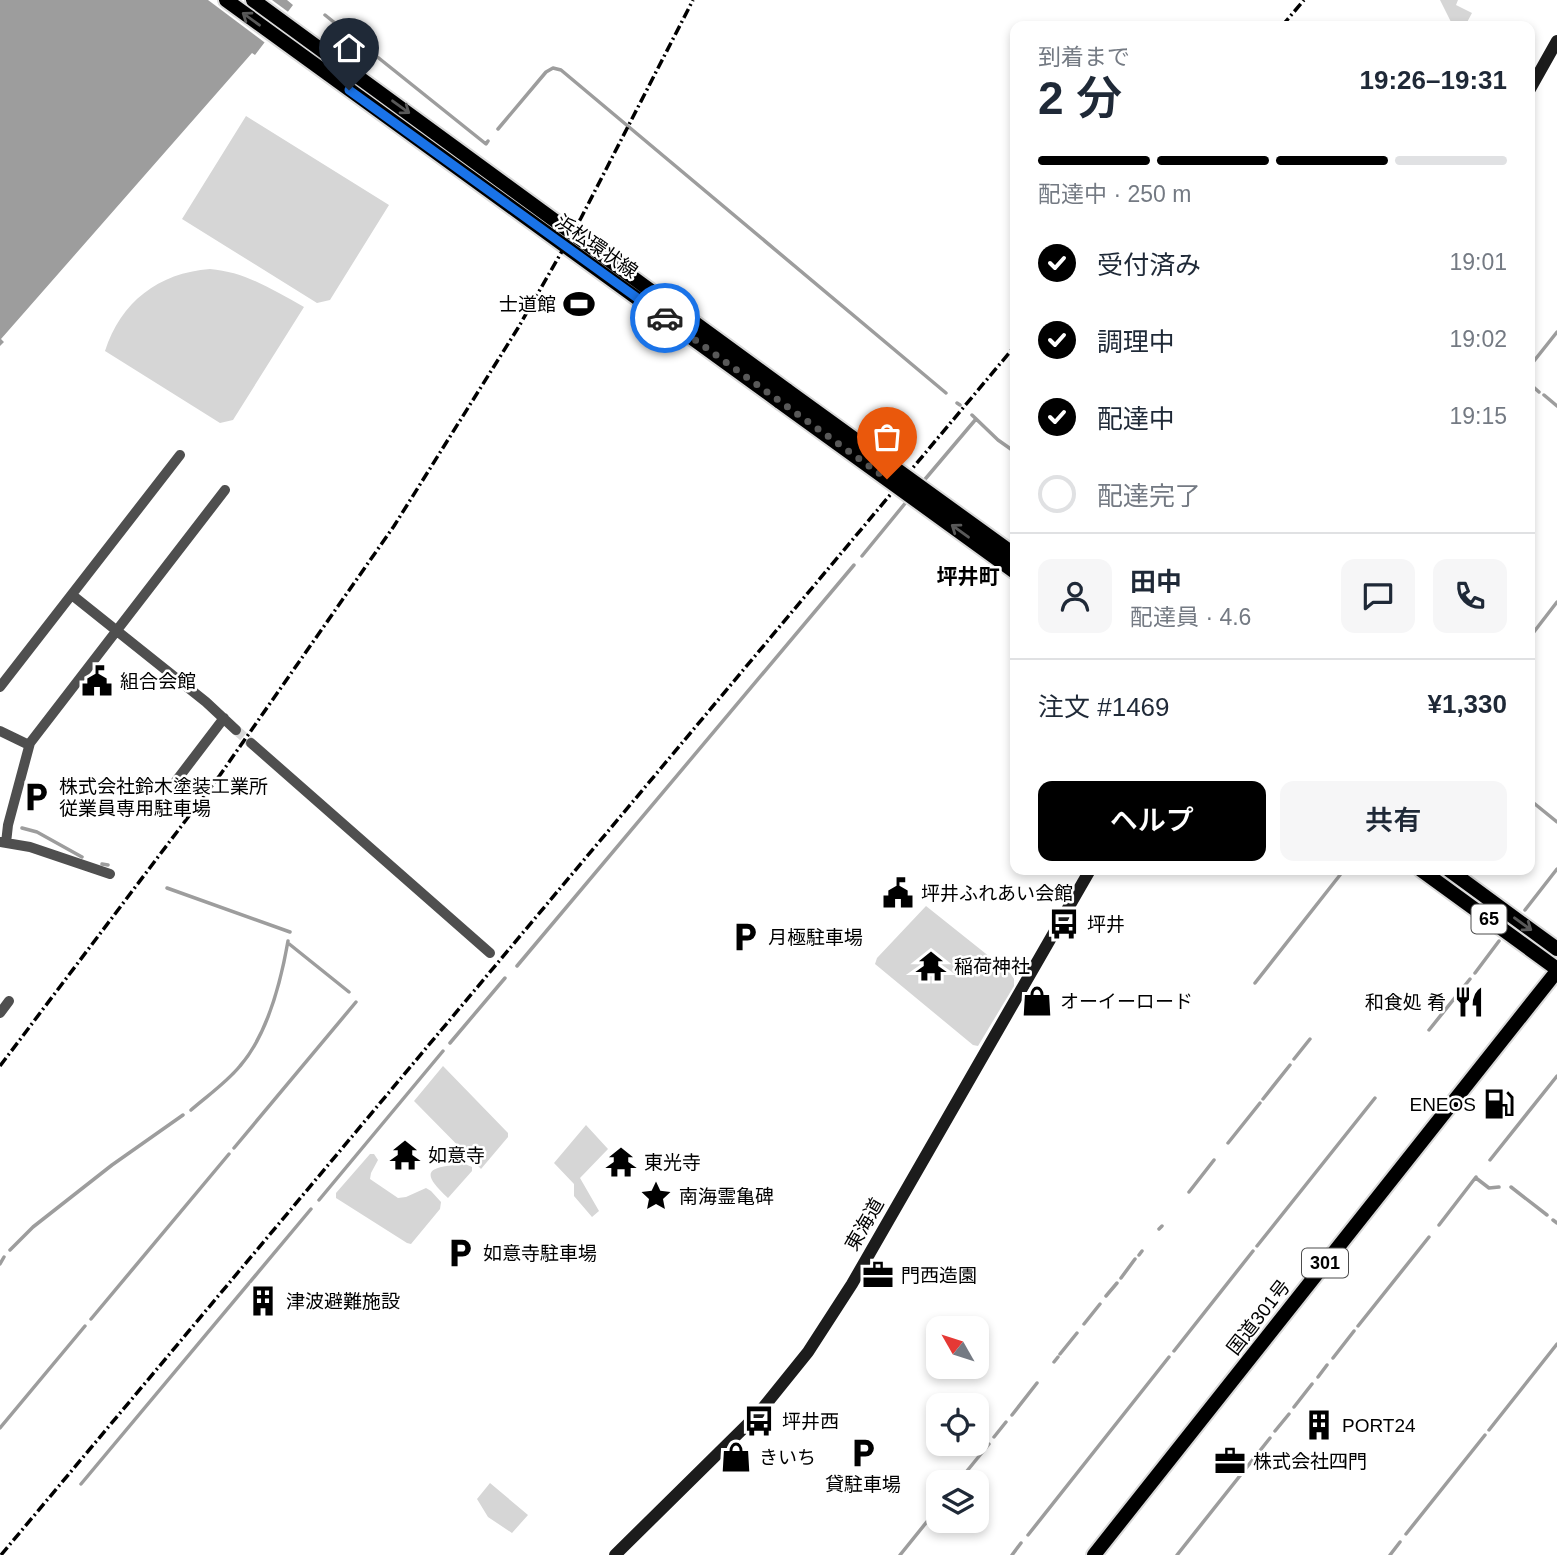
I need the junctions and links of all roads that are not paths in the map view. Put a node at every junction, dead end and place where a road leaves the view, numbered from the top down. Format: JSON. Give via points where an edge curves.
{"nodes":[{"id":1,"x":226,"y":0,"type":"edge"},
{"id":2,"x":253,"y":0,"type":"edge"},
{"id":3,"x":291,"y":27,"type":"junction"},
{"id":4,"x":281,"y":41,"type":"junction"},
{"id":5,"x":1557,"y":41,"type":"edge"},
{"id":6,"x":1535,"y":80,"type":"edge"},
{"id":7,"x":496,"y":176,"type":"junction"},
{"id":8,"x":486,"y":190,"type":"junction"},
{"id":9,"x":784,"y":396,"type":"junction"},
{"id":10,"x":180,"y":455,"type":"dead end"},
{"id":11,"x":225,"y":490,"type":"dead end"},
{"id":12,"x":1010,"y":552,"type":"edge"},
{"id":13,"x":1010,"y":568,"type":"edge"},
{"id":14,"x":72,"y":595,"type":"junction"},
{"id":15,"x":117,"y":630,"type":"junction"},
{"id":16,"x":0,"y":688,"type":"edge"},
{"id":17,"x":224,"y":718,"type":"junction"},
{"id":18,"x":236,"y":730,"type":"tunnel mouth"},
{"id":19,"x":0,"y":731,"type":"edge"},
{"id":20,"x":251,"y":743,"type":"tunnel mouth"},
{"id":21,"x":30,"y":744,"type":"junction"},
{"id":22,"x":176,"y":781,"type":"dead end"},
{"id":23,"x":3,"y":842,"type":"edge"},
{"id":24,"x":110,"y":874,"type":"dead end"},
{"id":25,"x":1087,"y":875,"type":"edge"},
{"id":26,"x":1428,"y":875,"type":"edge"},
{"id":27,"x":1456,"y":875,"type":"edge"},
{"id":28,"x":1557,"y":948,"type":"edge"},
{"id":29,"x":490,"y":953,"type":"dead end"},
{"id":30,"x":1557,"y":970,"type":"edge"},
{"id":31,"x":9,"y":1001,"type":"dead end"},
{"id":32,"x":0,"y":1013,"type":"edge"},
{"id":33,"x":615,"y":1555,"type":"edge"},
{"id":34,"x":1094,"y":1555,"type":"edge"}],
"edges":[{"from":4,"to":1,"type":"main road","name":"浜松環状線","one_way":true},
{"from":2,"to":3,"type":"main road","name":"浜松環状線"},
{"from":3,"to":4,"type":"main road"},
{"from":3,"to":7,"type":"main road","name":"浜松環状線","one_way":true},
{"from":4,"to":8,"type":"main road","name":"浜松環状線"},
{"from":5,"to":6,"type":"main road"},
{"from":7,"to":8,"type":"main road"},
{"from":7,"to":9,"type":"main road","name":"浜松環状線"},
{"from":8,"to":9,"type":"main road","name":"浜松環状線"},
{"from":9,"to":12,"type":"main road","name":"浜松環状線","bridge":true},
{"from":13,"to":9,"type":"main road","name":"浜松環状線","one_way":true,"bridge":true},
{"from":10,"to":14,"type":"street"},
{"from":11,"to":15,"type":"street"},
{"from":14,"to":15,"type":"street"},
{"from":14,"to":16,"type":"street"},
{"from":15,"to":17,"type":"street"},
{"from":15,"to":21,"type":"street"},
{"from":17,"to":18,"type":"street"},
{"from":17,"to":22,"type":"street"},
{"from":19,"to":21,"type":"street"},
{"from":20,"to":29,"type":"street"},
{"from":21,"to":23,"type":"street"},
{"from":23,"to":24,"type":"street"},
{"from":25,"to":33,"type":"main road","name":"東海道","via":[[814,1344],[758,1414]]},
{"from":26,"to":30,"type":"main road","number":"65"},
{"from":27,"to":28,"type":"main road","number":"65","one_way":true},
{"from":30,"to":34,"type":"main road","name":"国道301号","number":"301"},
{"from":31,"to":32,"type":"street"}]}
